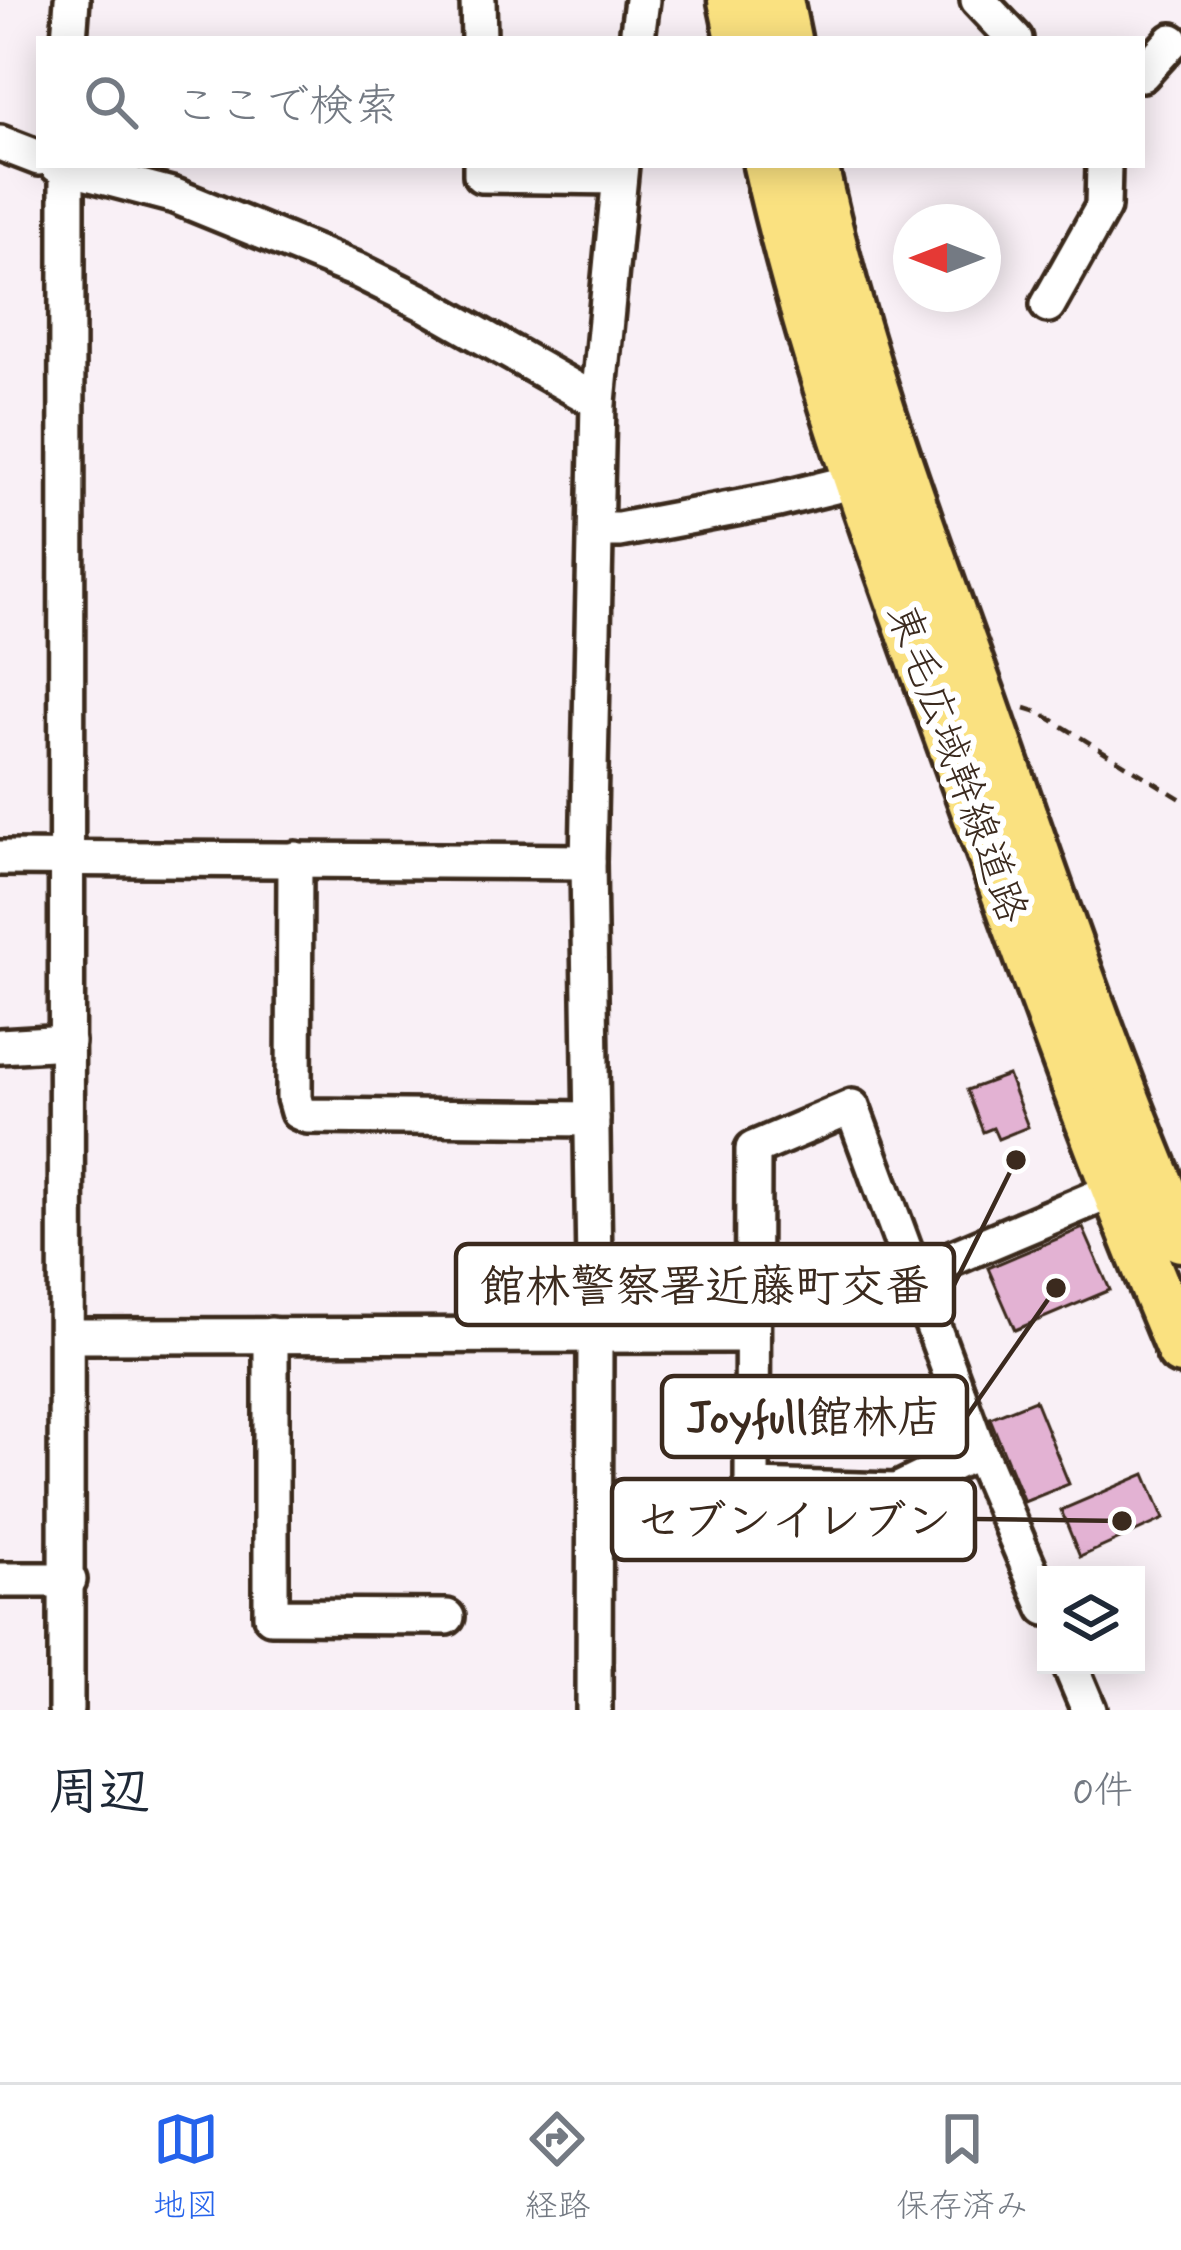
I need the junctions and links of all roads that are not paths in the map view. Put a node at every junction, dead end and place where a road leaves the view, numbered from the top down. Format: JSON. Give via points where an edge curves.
{"nodes":[{"id":1,"x":72,"y":0,"type":"edge"},
{"id":2,"x":478,"y":0,"type":"edge"},
{"id":3,"x":642,"y":0,"type":"edge"},
{"id":4,"x":733,"y":0,"type":"edge"},
{"id":5,"x":778,"y":0,"type":"edge"},
{"id":6,"x":978,"y":0,"type":"edge"},
{"id":7,"x":69,"y":36,"type":"edge"},
{"id":8,"x":479,"y":36,"type":"edge"},
{"id":9,"x":637,"y":36,"type":"edge"},
{"id":10,"x":740,"y":36,"type":"edge"},
{"id":11,"x":785,"y":36,"type":"edge"},
{"id":12,"x":1013,"y":36,"type":"edge"},
{"id":13,"x":1172,"y":41,"type":"dead end"},
{"id":14,"x":1145,"y":71,"type":"edge"},
{"id":15,"x":0,"y":143,"type":"edge"},
{"id":16,"x":36,"y":156,"type":"edge"},
{"id":17,"x":56,"y":168,"type":"edge"},
{"id":18,"x":71,"y":168,"type":"edge"},
{"id":19,"x":481,"y":168,"type":"edge"},
{"id":20,"x":769,"y":168,"type":"edge"},
{"id":21,"x":814,"y":168,"type":"edge"},
{"id":22,"x":1104,"y":168,"type":"edge"},
{"id":23,"x":620,"y":171,"type":"edge"},
{"id":24,"x":1048,"y":305,"type":"dead end"},
{"id":25,"x":598,"y":402,"type":"junction"},
{"id":26,"x":879,"y":476,"type":"junction"},
{"id":27,"x":596,"y":530,"type":"junction"},
{"id":28,"x":0,"y":858,"type":"edge"},
{"id":29,"x":68,"y":858,"type":"junction"},
{"id":30,"x":295,"y":859,"type":"junction"},
{"id":31,"x":588,"y":862,"type":"junction"},
{"id":32,"x":68,"y":1042,"type":"junction"},
{"id":33,"x":0,"y":1046,"type":"edge"},
{"id":34,"x":592,"y":1119,"type":"junction"},
{"id":35,"x":1114,"y":1190,"type":"junction"},
{"id":36,"x":1181,"y":1238,"type":"edge"},
{"id":37,"x":915,"y":1274,"type":"junction"},
{"id":38,"x":271,"y":1335,"type":"junction"},
{"id":39,"x":750,"y":1335,"type":"junction"},
{"id":40,"x":68,"y":1336,"type":"junction"},
{"id":41,"x":595,"y":1336,"type":"junction"},
{"id":42,"x":1181,"y":1350,"type":"edge"},
{"id":43,"x":980,"y":1450,"type":"junction"},
{"id":44,"x":0,"y":1580,"type":"edge"},
{"id":45,"x":69,"y":1580,"type":"junction"},
{"id":46,"x":1037,"y":1587,"type":"edge"},
{"id":47,"x":447,"y":1617,"type":"dead end"},
{"id":48,"x":1074,"y":1674,"type":"edge"},
{"id":49,"x":66,"y":1710,"type":"edge"},
{"id":50,"x":593,"y":1710,"type":"edge"},
{"id":51,"x":1089,"y":1710,"type":"edge"}],
"edges":[{"from":1,"to":7,"type":"street"},
{"from":2,"to":8,"type":"street"},
{"from":3,"to":9,"type":"street"},
{"from":4,"to":10,"type":"highway"},
{"from":5,"to":11,"type":"highway"},
{"from":6,"to":12,"type":"street"},
{"from":13,"to":14,"type":"street"},
{"from":15,"to":16,"type":"street"},
{"from":17,"to":29,"type":"street"},
{"from":18,"to":25,"type":"street","via":[[175,196],[359,271]]},
{"from":19,"to":23,"type":"street","via":[[482,175]]},
{"from":20,"to":26,"type":"highway","name":"東毛広域幹線道路","via":[[812,337]]},
{"from":21,"to":26,"type":"highway","name":"東毛広域幹線道路","via":[[854,321]]},
{"from":22,"to":24,"type":"street","via":[[1103,207]]},
{"from":23,"to":25,"type":"street"},
{"from":25,"to":27,"type":"street"},
{"from":26,"to":27,"type":"street"},
{"from":26,"to":35,"type":"highway","name":"東毛広域幹線道路"},
{"from":26,"to":36,"type":"highway","name":"東毛広域幹線道路","via":[[980,695]]},
{"from":27,"to":31,"type":"street"},
{"from":28,"to":29,"type":"street"},
{"from":29,"to":30,"type":"street"},
{"from":29,"to":32,"type":"street"},
{"from":30,"to":31,"type":"street"},
{"from":30,"to":34,"type":"street","via":[[298,1112]]},
{"from":31,"to":34,"type":"street"},
{"from":32,"to":33,"type":"street"},
{"from":32,"to":40,"type":"street"},
{"from":34,"to":41,"type":"street"},
{"from":35,"to":37,"type":"street"},
{"from":35,"to":42,"type":"highway","name":"東毛広域幹線道路"},
{"from":37,"to":39,"type":"street","via":[[852,1107],[752,1149]]},
{"from":37,"to":43,"type":"street"},
{"from":38,"to":40,"type":"street"},
{"from":38,"to":41,"type":"street"},
{"from":38,"to":47,"type":"street","via":[[271,1616]]},
{"from":39,"to":41,"type":"street"},
{"from":39,"to":43,"type":"street","via":[[752,1487],[896,1491]]},
{"from":40,"to":45,"type":"street"},
{"from":41,"to":50,"type":"street"},
{"from":43,"to":46,"type":"street"},
{"from":44,"to":45,"type":"street"},
{"from":45,"to":49,"type":"street"},
{"from":48,"to":51,"type":"street"}]}
